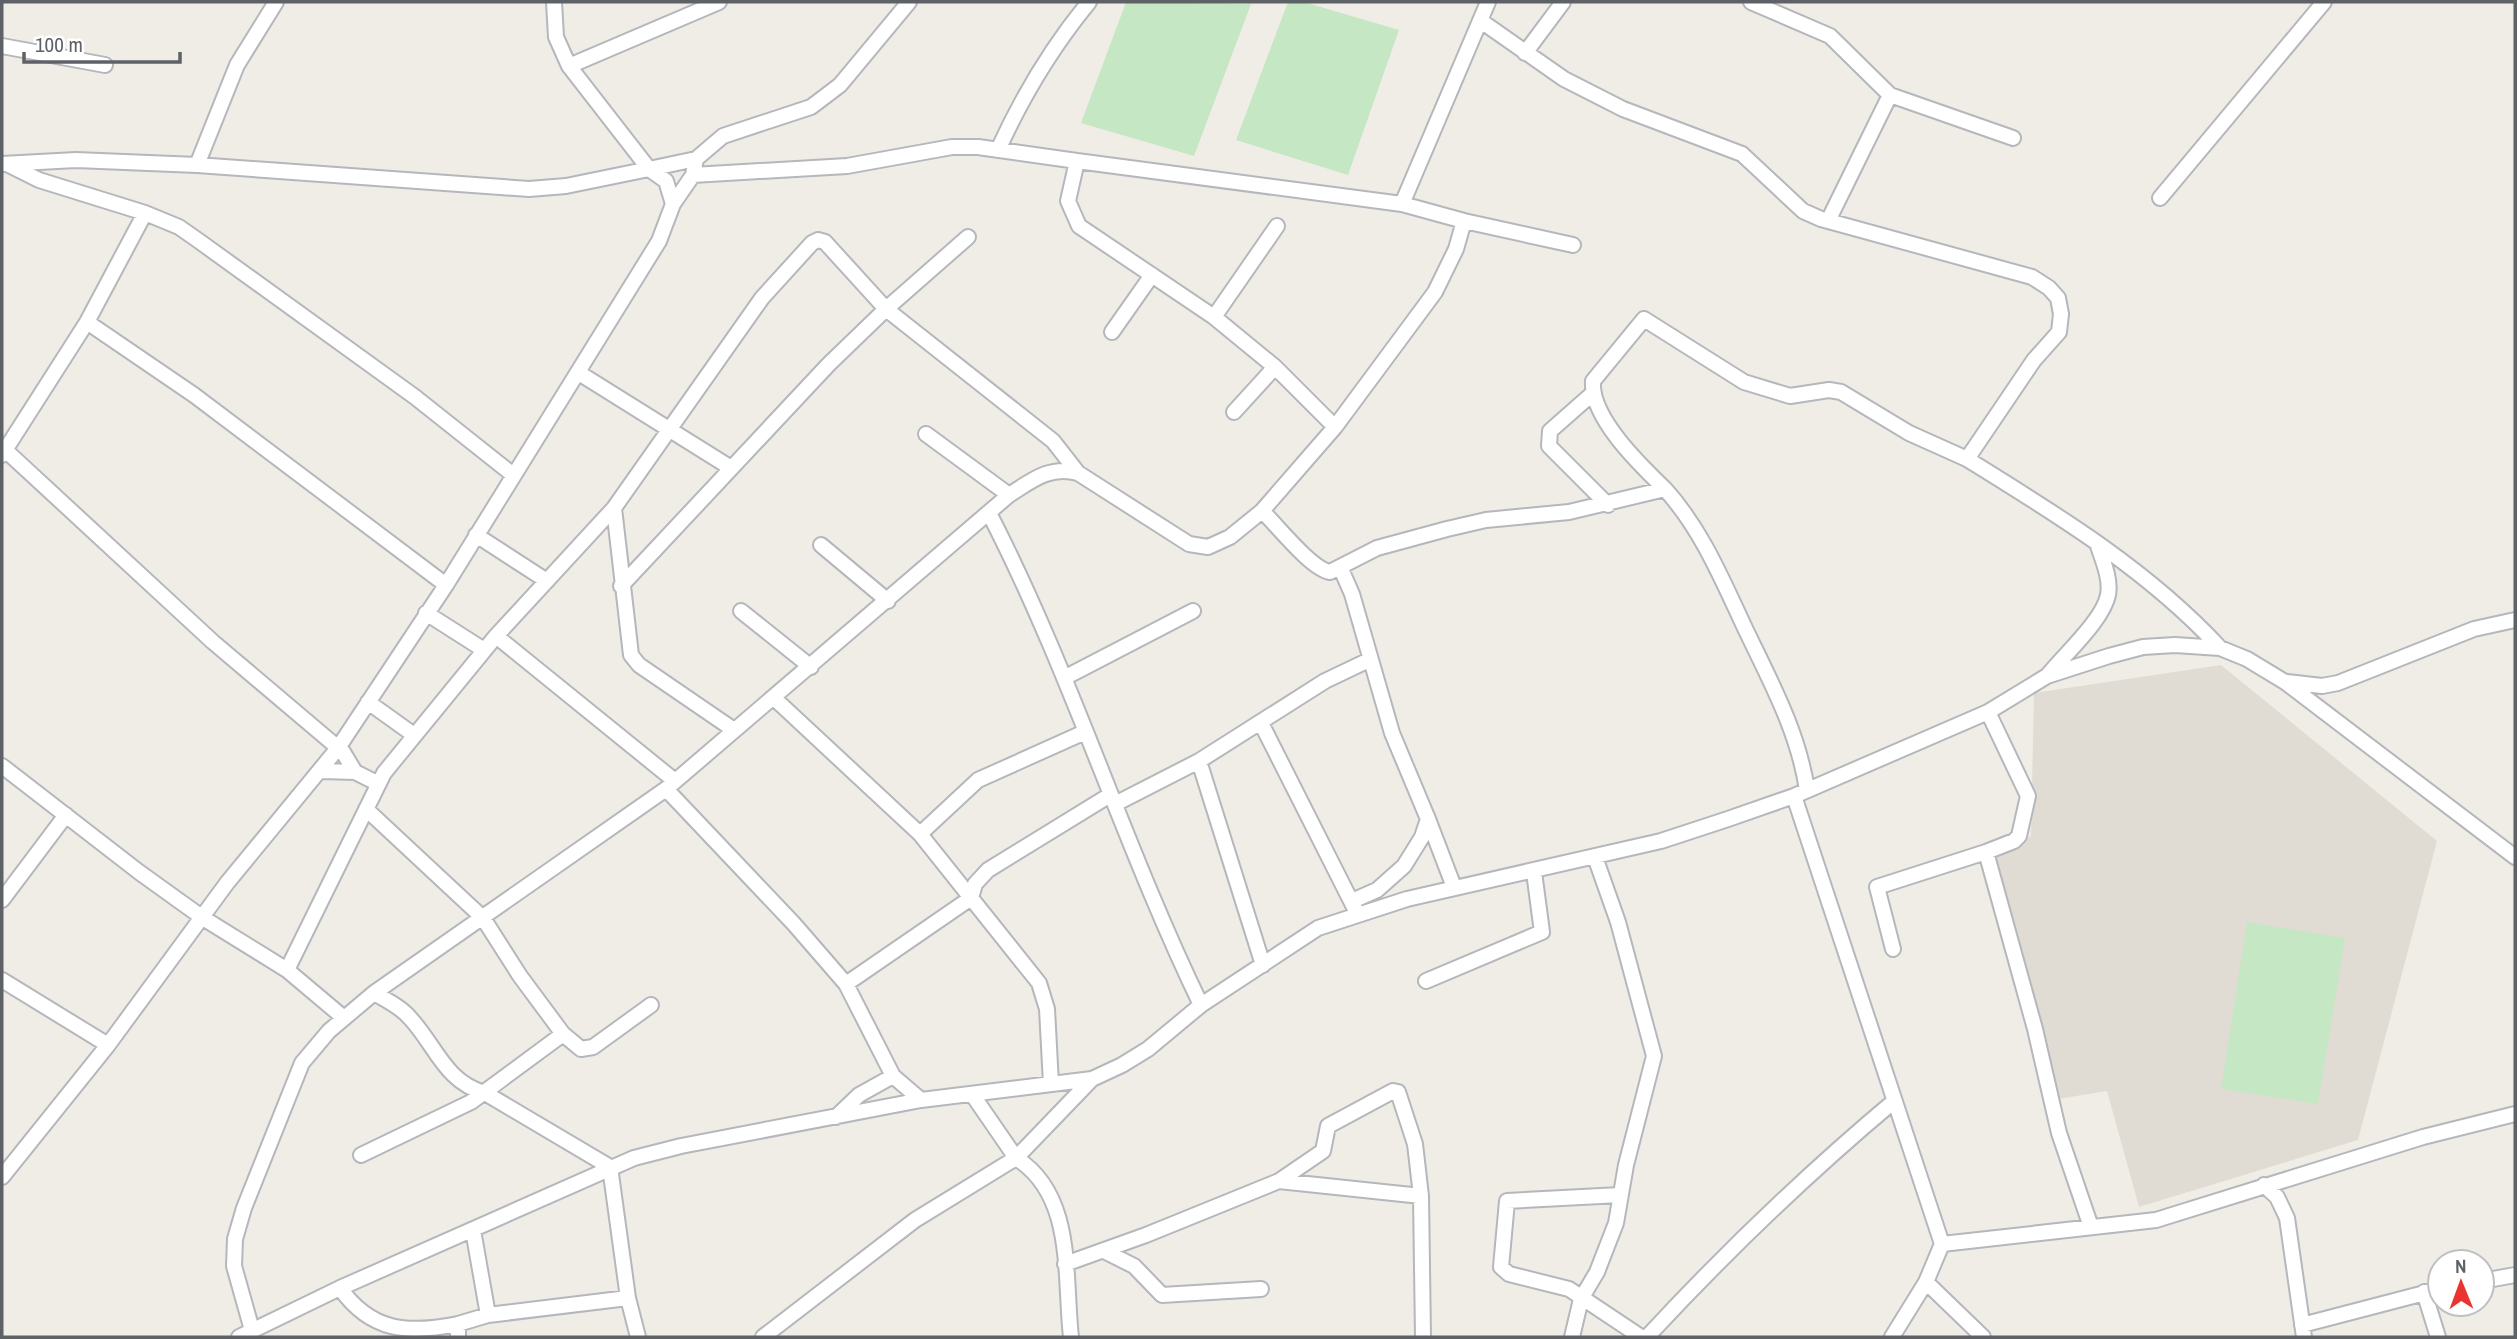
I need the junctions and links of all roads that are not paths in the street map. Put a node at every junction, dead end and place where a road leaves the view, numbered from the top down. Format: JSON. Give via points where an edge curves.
{"nodes":[{"id":1,"x":276,"y":2,"type":"edge"},
{"id":2,"x":554,"y":2,"type":"edge"},
{"id":3,"x":719,"y":2,"type":"edge"},
{"id":4,"x":909,"y":2,"type":"edge"},
{"id":5,"x":1089,"y":2,"type":"edge"},
{"id":6,"x":1488,"y":2,"type":"edge"},
{"id":7,"x":1563,"y":2,"type":"edge"},
{"id":8,"x":1751,"y":2,"type":"edge"},
{"id":9,"x":2323,"y":2,"type":"edge"},
{"id":10,"x":1481,"y":21,"type":"junction"},
{"id":11,"x":2,"y":46,"type":"edge"},
{"id":12,"x":1525,"y":53,"type":"junction"},
{"id":13,"x":105,"y":65,"type":"dead end"},
{"id":14,"x":569,"y":66,"type":"junction"},
{"id":15,"x":1890,"y":95,"type":"junction"},
{"id":16,"x":2013,"y":138,"type":"dead end"},
{"id":17,"x":998,"y":150,"type":"junction"},
{"id":18,"x":696,"y":159,"type":"junction"},
{"id":19,"x":1077,"y":161,"type":"junction"},
{"id":20,"x":4,"y":164,"type":"edge"},
{"id":21,"x":197,"y":165,"type":"junction"},
{"id":22,"x":649,"y":169,"type":"junction"},
{"id":23,"x":693,"y":175,"type":"junction"},
{"id":24,"x":2160,"y":198,"type":"dead end"},
{"id":25,"x":673,"y":204,"type":"junction"},
{"id":26,"x":1402,"y":204,"type":"junction"},
{"id":27,"x":145,"y":213,"type":"junction"},
{"id":28,"x":1464,"y":221,"type":"junction"},
{"id":29,"x":1829,"y":221,"type":"junction"},
{"id":30,"x":1277,"y":226,"type":"dead end"},
{"id":31,"x":968,"y":237,"type":"dead end"},
{"id":32,"x":1573,"y":244,"type":"dead end"},
{"id":33,"x":1152,"y":275,"type":"junction"},
{"id":34,"x":886,"y":309,"type":"junction"},
{"id":35,"x":1214,"y":317,"type":"junction"},
{"id":36,"x":87,"y":322,"type":"junction"},
{"id":37,"x":1112,"y":332,"type":"dead end"},
{"id":38,"x":1275,"y":367,"type":"junction"},
{"id":39,"x":579,"y":373,"type":"junction"},
{"id":40,"x":1592,"y":394,"type":"junction"},
{"id":41,"x":1234,"y":412,"type":"dead end"},
{"id":42,"x":1335,"y":427,"type":"junction"},
{"id":43,"x":672,"y":429,"type":"junction"},
{"id":44,"x":926,"y":434,"type":"dead end"},
{"id":45,"x":3,"y":451,"type":"edge"},
{"id":46,"x":1966,"y":459,"type":"junction"},
{"id":47,"x":731,"y":468,"type":"junction"},
{"id":48,"x":1078,"y":473,"type":"junction"},
{"id":49,"x":512,"y":474,"type":"junction"},
{"id":50,"x":1665,"y":489,"type":"junction"},
{"id":51,"x":1009,"y":495,"type":"junction"},
{"id":52,"x":1608,"y":505,"type":"junction"},
{"id":53,"x":614,"y":508,"type":"junction"},
{"id":54,"x":1262,"y":511,"type":"junction"},
{"id":55,"x":989,"y":513,"type":"junction"},
{"id":56,"x":477,"y":535,"type":"junction"},
{"id":57,"x":821,"y":545,"type":"dead end"},
{"id":58,"x":2098,"y":547,"type":"junction"},
{"id":59,"x":1341,"y":569,"type":"junction"},
{"id":60,"x":547,"y":582,"type":"junction"},
{"id":61,"x":446,"y":585,"type":"junction"},
{"id":62,"x":621,"y":586,"type":"junction"},
{"id":63,"x":888,"y":601,"type":"junction"},
{"id":64,"x":741,"y":611,"type":"dead end"},
{"id":65,"x":1193,"y":611,"type":"dead end"},
{"id":66,"x":426,"y":613,"type":"junction"},
{"id":67,"x":2515,"y":620,"type":"edge"},
{"id":68,"x":496,"y":636,"type":"junction"},
{"id":69,"x":2220,"y":648,"type":"junction"},
{"id":70,"x":484,"y":650,"type":"junction"},
{"id":71,"x":1368,"y":660,"type":"junction"},
{"id":72,"x":811,"y":667,"type":"junction"},
{"id":73,"x":2048,"y":676,"type":"junction"},
{"id":74,"x":1064,"y":678,"type":"junction"},
{"id":75,"x":2285,"y":682,"type":"junction"},
{"id":76,"x":775,"y":699,"type":"junction"},
{"id":77,"x":368,"y":702,"type":"junction"},
{"id":78,"x":1988,"y":712,"type":"junction"},
{"id":79,"x":1261,"y":723,"type":"junction"},
{"id":80,"x":734,"y":730,"type":"junction"},
{"id":81,"x":1085,"y":732,"type":"junction"},
{"id":82,"x":414,"y":735,"type":"junction"},
{"id":83,"x":338,"y":748,"type":"junction"},
{"id":84,"x":1199,"y":761,"type":"junction"},
{"id":85,"x":2,"y":766,"type":"edge"},
{"id":86,"x":322,"y":771,"type":"junction"},
{"id":87,"x":355,"y":772,"type":"junction"},
{"id":88,"x":377,"y":783,"type":"junction"},
{"id":89,"x":670,"y":785,"type":"junction"},
{"id":90,"x":1800,"y":793,"type":"junction"},
{"id":91,"x":1113,"y":800,"type":"junction"},
{"id":92,"x":366,"y":809,"type":"junction"},
{"id":93,"x":66,"y":815,"type":"junction"},
{"id":94,"x":1428,"y":819,"type":"junction"},
{"id":95,"x":920,"y":834,"type":"junction"},
{"id":96,"x":1986,"y":852,"type":"junction"},
{"id":97,"x":2515,"y":856,"type":"edge"},
{"id":98,"x":1595,"y":857,"type":"junction"},
{"id":99,"x":1534,"y":872,"type":"junction"},
{"id":100,"x":1454,"y":887,"type":"junction"},
{"id":101,"x":971,"y":898,"type":"junction"},
{"id":102,"x":2,"y":900,"type":"edge"},
{"id":103,"x":1355,"y":908,"type":"junction"},
{"id":104,"x":203,"y":918,"type":"junction"},
{"id":105,"x":483,"y":918,"type":"junction"},
{"id":106,"x":1893,"y":949,"type":"dead end"},
{"id":107,"x":1263,"y":965,"type":"junction"},
{"id":108,"x":287,"y":970,"type":"junction"},
{"id":109,"x":2,"y":980,"type":"edge"},
{"id":110,"x":1426,"y":981,"type":"dead end"},
{"id":111,"x":846,"y":984,"type":"junction"},
{"id":112,"x":374,"y":993,"type":"junction"},
{"id":113,"x":651,"y":1005,"type":"dead end"},
{"id":114,"x":1201,"y":1005,"type":"junction"},
{"id":115,"x":344,"y":1018,"type":"junction"},
{"id":116,"x":563,"y":1034,"type":"junction"},
{"id":117,"x":108,"y":1045,"type":"junction"},
{"id":118,"x":893,"y":1076,"type":"junction"},
{"id":119,"x":1091,"y":1079,"type":"junction"},
{"id":120,"x":1051,"y":1084,"type":"junction"},
{"id":121,"x":485,"y":1093,"type":"junction"},
{"id":122,"x":972,"y":1094,"type":"junction"},
{"id":123,"x":921,"y":1100,"type":"junction"},
{"id":124,"x":1893,"y":1102,"type":"junction"},
{"id":125,"x":2515,"y":1114,"type":"edge"},
{"id":126,"x":836,"y":1116,"type":"junction"},
{"id":127,"x":361,"y":1154,"type":"dead end"},
{"id":128,"x":1016,"y":1158,"type":"junction"},
{"id":129,"x":610,"y":1167,"type":"junction"},
{"id":130,"x":2,"y":1177,"type":"edge"},
{"id":131,"x":1279,"y":1181,"type":"junction"},
{"id":132,"x":2264,"y":1185,"type":"junction"},
{"id":133,"x":1620,"y":1195,"type":"junction"},
{"id":134,"x":1421,"y":1196,"type":"junction"},
{"id":135,"x":2091,"y":1227,"type":"junction"},
{"id":136,"x":472,"y":1230,"type":"junction"},
{"id":137,"x":1942,"y":1244,"type":"junction"},
{"id":138,"x":1104,"y":1251,"type":"junction"},
{"id":139,"x":1065,"y":1264,"type":"junction"},
{"id":140,"x":2515,"y":1275,"type":"edge"},
{"id":141,"x":2496,"y":1278,"type":"edge"},
{"id":142,"x":1926,"y":1282,"type":"junction"},
{"id":143,"x":340,"y":1288,"type":"junction"},
{"id":144,"x":1261,"y":1289,"type":"dead end"},
{"id":145,"x":2424,"y":1292,"type":"joint"},
{"id":146,"x":628,"y":1298,"type":"junction"},
{"id":147,"x":1581,"y":1299,"type":"junction"},
{"id":148,"x":488,"y":1315,"type":"junction"},
{"id":149,"x":458,"y":1330,"type":"edge"},
{"id":150,"x":253,"y":1331,"type":"junction"},
{"id":151,"x":2303,"y":1331,"type":"edge"},
{"id":152,"x":239,"y":1337,"type":"edge"},
{"id":153,"x":638,"y":1337,"type":"edge"},
{"id":154,"x":763,"y":1337,"type":"edge"},
{"id":155,"x":1071,"y":1337,"type":"edge"},
{"id":156,"x":1423,"y":1337,"type":"edge"},
{"id":157,"x":1572,"y":1337,"type":"edge"},
{"id":158,"x":1641,"y":1337,"type":"edge"},
{"id":159,"x":1647,"y":1337,"type":"edge"},
{"id":160,"x":1892,"y":1337,"type":"edge"},
{"id":161,"x":1983,"y":1337,"type":"edge"},
{"id":162,"x":2438,"y":1337,"type":"edge"}],
"edges":[{"from":1,"to":21,"type":"street","via":[[237,65]]},
{"from":2,"to":14,"type":"street","via":[[556,37]]},
{"from":3,"to":14,"type":"street"},
{"from":4,"to":18,"type":"street","via":[[825,98],[811,107],[723,136]]},
{"from":5,"to":17,"type":"street","via":[[1034,80]]},
{"from":6,"to":10,"type":"street"},
{"from":7,"to":12,"type":"street"},
{"from":8,"to":15,"type":"street","via":[[1829,36]]},
{"from":9,"to":24,"type":"street"},
{"from":10,"to":12,"type":"street"},
{"from":10,"to":26,"type":"street"},
{"from":11,"to":13,"type":"street"},
{"from":12,"to":29,"type":"street","via":[[1623,109],[1742,154],[1803,211]]},
{"from":14,"to":22,"type":"street"},
{"from":15,"to":16,"type":"street"},
{"from":15,"to":29,"type":"street"},
{"from":17,"to":19,"type":"street"},
{"from":17,"to":23,"type":"street","via":[[952,147],[847,166]]},
{"from":18,"to":22,"type":"street"},
{"from":18,"to":23,"type":"street"},
{"from":19,"to":26,"type":"street"},
{"from":19,"to":33,"type":"street","via":[[1068,201],[1079,226]]},
{"from":20,"to":21,"type":"street","via":[[76,160]]},
{"from":20,"to":27,"type":"street","via":[[39,180]]},
{"from":21,"to":22,"type":"street","via":[[529,189]]},
{"from":22,"to":25,"type":"street","via":[[666,181]]},
{"from":23,"to":25,"type":"street"},
{"from":25,"to":39,"type":"street","via":[[659,241]]},
{"from":26,"to":28,"type":"street"},
{"from":27,"to":36,"type":"street"},
{"from":27,"to":49,"type":"street","via":[[199,241],[415,397]]},
{"from":28,"to":32,"type":"street"},
{"from":28,"to":42,"type":"street","via":[[1435,292]]},
{"from":29,"to":46,"type":"street","via":[[2032,277],[2058,298],[2059,332],[2034,360]]},
{"from":30,"to":35,"type":"street"},
{"from":31,"to":34,"type":"street"},
{"from":33,"to":35,"type":"street"},
{"from":33,"to":37,"type":"street"},
{"from":34,"to":43,"type":"street","via":[[825,242],[818,240],[762,298]]},
{"from":34,"to":47,"type":"street"},
{"from":34,"to":48,"type":"street","via":[[1053,441]]},
{"from":35,"to":38,"type":"street"},
{"from":36,"to":45,"type":"street"},
{"from":36,"to":61,"type":"street","via":[[194,395]]},
{"from":38,"to":41,"type":"street"},
{"from":38,"to":42,"type":"street"},
{"from":39,"to":43,"type":"street"},
{"from":39,"to":49,"type":"street"},
{"from":40,"to":46,"type":"street","via":[[1593,381],[1644,319],[1744,382],[1790,396],[1841,392],[1909,433]]},
{"from":40,"to":50,"type":"street","via":[[1619,440]]},
{"from":40,"to":52,"type":"street","via":[[1550,431],[1547,439]]},
{"from":42,"to":54,"type":"street"},
{"from":43,"to":47,"type":"street"},
{"from":43,"to":53,"type":"street"},
{"from":44,"to":51,"type":"street"},
{"from":45,"to":83,"type":"street","via":[[203,633]]},
{"from":46,"to":58,"type":"street","via":[[2053,512]]},
{"from":47,"to":62,"type":"street"},
{"from":48,"to":51,"type":"street","via":[[1051,471]]},
{"from":48,"to":54,"type":"street","via":[[1200,547],[1220,544]]},
{"from":49,"to":56,"type":"street"},
{"from":50,"to":52,"type":"street"},
{"from":50,"to":90,"type":"street","via":[[1708,549],[1788,718],[1803,765]]},
{"from":51,"to":55,"type":"street"},
{"from":52,"to":59,"type":"street","via":[[1447,528],[1377,548]]},
{"from":53,"to":60,"type":"street"},
{"from":53,"to":62,"type":"street"},
{"from":54,"to":59,"type":"street","via":[[1325,571]]},
{"from":55,"to":63,"type":"street"},
{"from":55,"to":74,"type":"street","via":[[1027,588]]},
{"from":56,"to":60,"type":"street"},
{"from":56,"to":61,"type":"street"},
{"from":57,"to":63,"type":"street"},
{"from":58,"to":69,"type":"street","via":[[2184,609]]},
{"from":58,"to":73,"type":"street","via":[[2108,575],[2102,611]]},
{"from":59,"to":71,"type":"street"},
{"from":60,"to":68,"type":"street"},
{"from":61,"to":66,"type":"street"},
{"from":62,"to":80,"type":"street","via":[[628,649],[634,661]]},
{"from":63,"to":72,"type":"street"},
{"from":64,"to":72,"type":"street"},
{"from":65,"to":74,"type":"street"},
{"from":66,"to":70,"type":"street"},
{"from":66,"to":77,"type":"street"},
{"from":67,"to":75,"type":"street","via":[[2474,629],[2338,683]]},
{"from":68,"to":70,"type":"street"},
{"from":68,"to":89,"type":"street"},
{"from":69,"to":73,"type":"street","via":[[2143,647]]},
{"from":69,"to":75,"type":"street"},
{"from":70,"to":82,"type":"street"},
{"from":71,"to":79,"type":"street","via":[[1325,681]]},
{"from":71,"to":94,"type":"street"},
{"from":72,"to":76,"type":"street"},
{"from":73,"to":78,"type":"street"},
{"from":74,"to":81,"type":"street"},
{"from":75,"to":97,"type":"street"},
{"from":76,"to":80,"type":"street"},
{"from":76,"to":95,"type":"street"},
{"from":77,"to":82,"type":"street"},
{"from":77,"to":83,"type":"street"},
{"from":78,"to":90,"type":"street"},
{"from":78,"to":96,"type":"street","via":[[2028,796],[2019,835]]},
{"from":79,"to":84,"type":"street"},
{"from":79,"to":103,"type":"street"},
{"from":80,"to":89,"type":"street"},
{"from":81,"to":91,"type":"street"},
{"from":81,"to":95,"type":"street","via":[[978,780]]},
{"from":82,"to":88,"type":"street"},
{"from":83,"to":86,"type":"street"},
{"from":83,"to":87,"type":"street"},
{"from":84,"to":91,"type":"street"},
{"from":84,"to":107,"type":"street"},
{"from":85,"to":93,"type":"street"},
{"from":86,"to":87,"type":"street"},
{"from":86,"to":104,"type":"street"},
{"from":87,"to":88,"type":"street"},
{"from":88,"to":92,"type":"street"},
{"from":89,"to":105,"type":"street"},
{"from":89,"to":111,"type":"street"},
{"from":90,"to":98,"type":"street","via":[[1661,841]]},
{"from":90,"to":124,"type":"street"},
{"from":91,"to":101,"type":"street","via":[[988,870],[975,884]]},
{"from":91,"to":114,"type":"street"},
{"from":92,"to":105,"type":"street"},
{"from":92,"to":108,"type":"street"},
{"from":93,"to":102,"type":"street"},
{"from":93,"to":104,"type":"street"},
{"from":94,"to":100,"type":"street"},
{"from":94,"to":103,"type":"street","via":[[1404,866]]},
{"from":95,"to":101,"type":"street"},
{"from":96,"to":106,"type":"street","via":[[1877,887]]},
{"from":96,"to":135,"type":"street","via":[[2059,1133]]},
{"from":98,"to":99,"type":"street"},
{"from":98,"to":133,"type":"street","via":[[1653,1043],[1652,1069]]},
{"from":99,"to":100,"type":"street"},
{"from":99,"to":110,"type":"street","via":[[1542,932]]},
{"from":100,"to":103,"type":"street"},
{"from":101,"to":111,"type":"street"},
{"from":101,"to":120,"type":"street","via":[[1041,987],[1047,1009]]},
{"from":103,"to":107,"type":"street"},
{"from":104,"to":108,"type":"street"},
{"from":104,"to":117,"type":"street"},
{"from":105,"to":112,"type":"street"},
{"from":105,"to":116,"type":"street"},
{"from":107,"to":114,"type":"street"},
{"from":108,"to":115,"type":"street"},
{"from":109,"to":117,"type":"street"},
{"from":111,"to":118,"type":"street"},
{"from":112,"to":115,"type":"street"},
{"from":112,"to":121,"type":"street","via":[[410,1018],[457,1080]]},
{"from":113,"to":116,"type":"street","via":[[587,1049],[575,1046]]},
{"from":114,"to":119,"type":"street","via":[[1148,1049]]},
{"from":115,"to":150,"type":"street","via":[[302,1063],[235,1239],[234,1266]]},
{"from":116,"to":121,"type":"street"},
{"from":117,"to":130,"type":"street"},
{"from":118,"to":123,"type":"street"},
{"from":118,"to":126,"type":"street","via":[[859,1095]]},
{"from":119,"to":120,"type":"street"},
{"from":119,"to":128,"type":"street"},
{"from":120,"to":122,"type":"street"},
{"from":121,"to":127,"type":"street"},
{"from":121,"to":129,"type":"street"},
{"from":122,"to":123,"type":"street"},
{"from":122,"to":128,"type":"street"},
{"from":123,"to":126,"type":"street"},
{"from":124,"to":137,"type":"street"},
{"from":124,"to":159,"type":"street","via":[[1820,1164],[1708,1271]]},
{"from":125,"to":132,"type":"street"},
{"from":126,"to":129,"type":"street","via":[[681,1146]]},
{"from":128,"to":139,"type":"street","via":[[1039,1175],[1054,1201]]},
{"from":128,"to":154,"type":"street","via":[[915,1220]]},
{"from":129,"to":136,"type":"street"},
{"from":129,"to":146,"type":"street"},
{"from":131,"to":134,"type":"street"},
{"from":131,"to":134,"type":"street","via":[[1323,1151],[1328,1126],[1393,1091],[1398,1092],[1415,1143]]},
{"from":131,"to":138,"type":"street"},
{"from":132,"to":135,"type":"street","via":[[2156,1220]]},
{"from":132,"to":151,"type":"street","via":[[2277,1197],[2287,1218]]},
{"from":133,"to":147,"type":"street","via":[[1608,1248]]},
{"from":133,"to":147,"type":"street","via":[[1512,1199],[1505,1205],[1503,1271],[1559,1284]]},
{"from":134,"to":156,"type":"street"},
{"from":135,"to":137,"type":"street"},
{"from":136,"to":143,"type":"street"},
{"from":136,"to":148,"type":"street"},
{"from":137,"to":142,"type":"street"},
{"from":138,"to":139,"type":"street"},
{"from":138,"to":144,"type":"street","via":[[1135,1266],[1162,1295]]},
{"from":139,"to":155,"type":"street"},
{"from":140,"to":141,"type":"street"},
{"from":142,"to":160,"type":"street"},
{"from":142,"to":161,"type":"street"},
{"from":143,"to":149,"type":"street","via":[[372,1321],[393,1328]]},
{"from":143,"to":150,"type":"street"},
{"from":145,"to":151,"type":"street"},
{"from":145,"to":162,"type":"street"},
{"from":146,"to":148,"type":"street"},
{"from":146,"to":153,"type":"street"},
{"from":147,"to":157,"type":"street"},
{"from":147,"to":158,"type":"street"},
{"from":148,"to":149,"type":"street"},
{"from":150,"to":152,"type":"street"}]}
